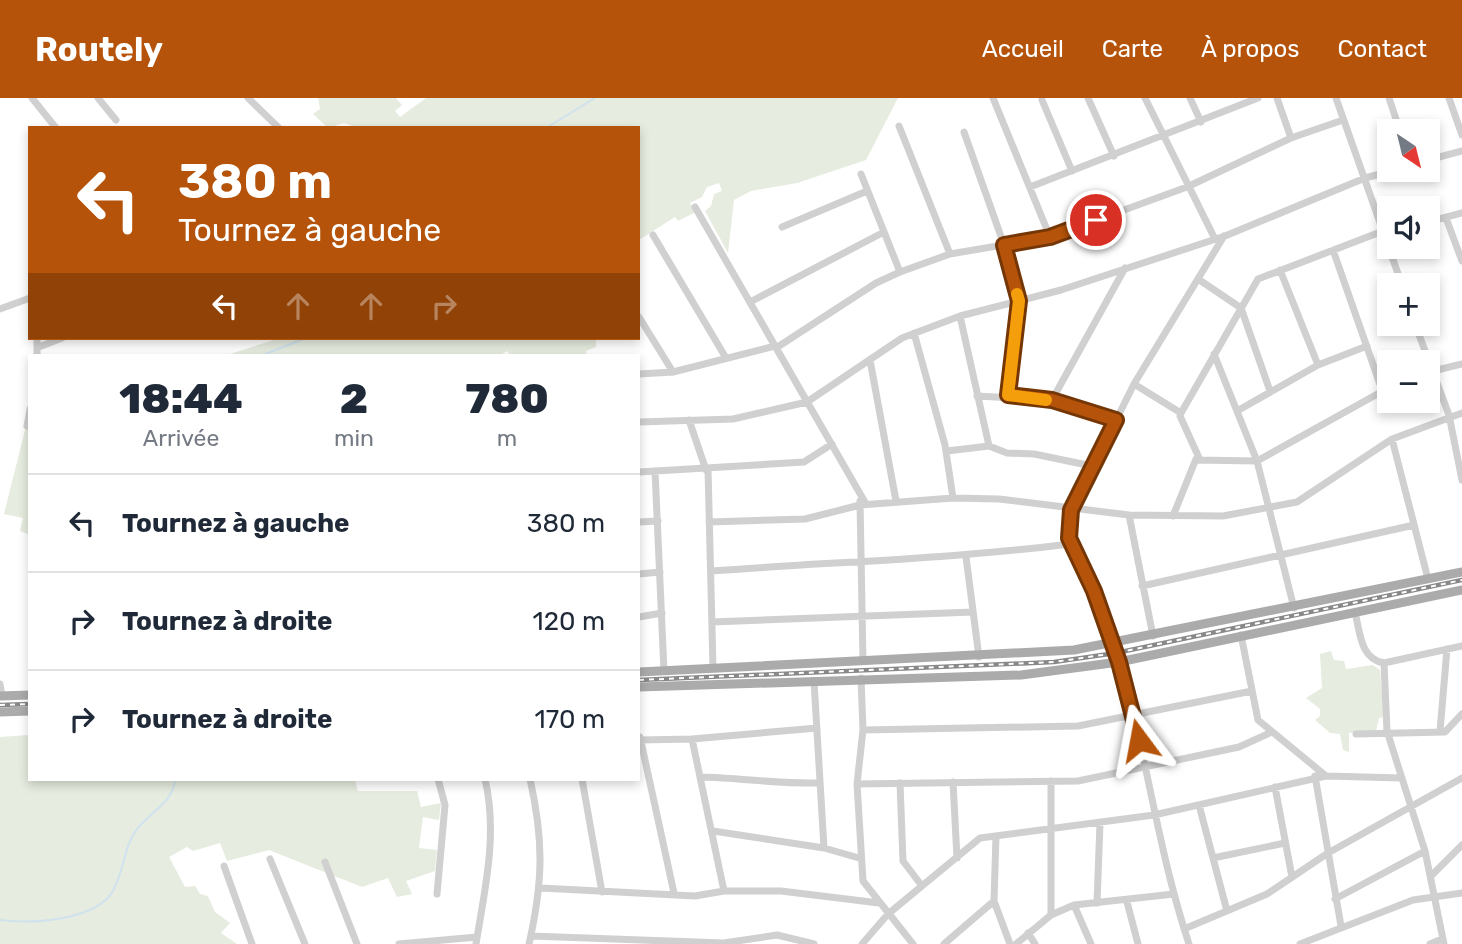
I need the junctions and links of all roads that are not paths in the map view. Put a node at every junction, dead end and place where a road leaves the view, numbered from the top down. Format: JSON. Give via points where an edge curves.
{"nodes":[{"id":1,"x":32,"y":98,"type":"edge"},
{"id":2,"x":47,"y":98,"type":"edge"},
{"id":3,"x":98,"y":98,"type":"edge"},
{"id":4,"x":248,"y":98,"type":"edge"},
{"id":5,"x":993,"y":98,"type":"edge"},
{"id":6,"x":1088,"y":98,"type":"edge"},
{"id":7,"x":1145,"y":98,"type":"edge"},
{"id":8,"x":1190,"y":98,"type":"edge"},
{"id":9,"x":1258,"y":98,"type":"edge"},
{"id":10,"x":1277,"y":98,"type":"edge"},
{"id":11,"x":1336,"y":98,"type":"edge"},
{"id":12,"x":1389,"y":98,"type":"edge"},
{"id":13,"x":1449,"y":98,"type":"edge"},
{"id":14,"x":1042,"y":100,"type":"edge"},
{"id":15,"x":1241,"y":101,"type":"edge"},
{"id":16,"x":38,"y":106,"type":"junction"},
{"id":17,"x":1396,"y":119,"type":"edge"},
{"id":18,"x":116,"y":120,"type":"dead end"},
{"id":19,"x":1343,"y":120,"type":"junction"},
{"id":20,"x":1201,"y":122,"type":"junction"},
{"id":21,"x":54,"y":126,"type":"edge"},
{"id":22,"x":277,"y":126,"type":"edge"},
{"id":23,"x":899,"y":126,"type":"dead end"},
{"id":24,"x":964,"y":132,"type":"dead end"},
{"id":25,"x":1462,"y":135,"type":"edge"},
{"id":26,"x":1164,"y":136,"type":"junction"},
{"id":27,"x":1291,"y":138,"type":"junction"},
{"id":28,"x":1462,"y":151,"type":"edge"},
{"id":29,"x":1114,"y":156,"type":"junction"},
{"id":30,"x":1440,"y":157,"type":"edge"},
{"id":31,"x":1072,"y":171,"type":"junction"},
{"id":32,"x":860,"y":174,"type":"dead end"},
{"id":33,"x":1377,"y":175,"type":"edge"},
{"id":34,"x":1365,"y":178,"type":"junction"},
{"id":35,"x":1030,"y":187,"type":"junction"},
{"id":36,"x":1187,"y":187,"type":"junction"},
{"id":37,"x":867,"y":191,"type":"junction"},
{"id":38,"x":695,"y":206,"type":"dead end"},
{"id":39,"x":1377,"y":210,"type":"edge"},
{"id":40,"x":1462,"y":213,"type":"edge"},
{"id":41,"x":1446,"y":218,"type":"junction"},
{"id":42,"x":1440,"y":219,"type":"edge"},
{"id":43,"x":782,"y":227,"type":"dead end"},
{"id":44,"x":884,"y":232,"type":"junction"},
{"id":45,"x":653,"y":235,"type":"dead end"},
{"id":46,"x":1377,"y":235,"type":"edge"},
{"id":47,"x":1225,"y":236,"type":"junction"},
{"id":48,"x":1050,"y":237,"type":"junction"},
{"id":49,"x":1214,"y":237,"type":"junction"},
{"id":50,"x":1004,"y":245,"type":"junction"},
{"id":51,"x":1333,"y":250,"type":"junction"},
{"id":52,"x":950,"y":254,"type":"junction"},
{"id":53,"x":1462,"y":261,"type":"edge"},
{"id":54,"x":1125,"y":268,"type":"junction"},
{"id":55,"x":1280,"y":271,"type":"junction"},
{"id":56,"x":900,"y":272,"type":"junction"},
{"id":57,"x":1198,"y":279,"type":"junction"},
{"id":58,"x":28,"y":299,"type":"edge"},
{"id":59,"x":1019,"y":301,"type":"junction"},
{"id":60,"x":750,"y":302,"type":"junction"},
{"id":61,"x":1241,"y":308,"type":"junction"},
{"id":62,"x":0,"y":309,"type":"edge"},
{"id":63,"x":960,"y":316,"type":"junction"},
{"id":64,"x":640,"y":319,"type":"edge"},
{"id":65,"x":914,"y":333,"type":"junction"},
{"id":66,"x":58,"y":340,"type":"edge"},
{"id":67,"x":1367,"y":346,"type":"junction"},
{"id":68,"x":776,"y":347,"type":"junction"},
{"id":69,"x":38,"y":351,"type":"edge"},
{"id":70,"x":1214,"y":354,"type":"junction"},
{"id":71,"x":726,"y":358,"type":"junction"},
{"id":72,"x":870,"y":360,"type":"junction"},
{"id":73,"x":1462,"y":364,"type":"edge"},
{"id":74,"x":1318,"y":365,"type":"junction"},
{"id":75,"x":1377,"y":368,"type":"edge"},
{"id":76,"x":1440,"y":369,"type":"edge"},
{"id":77,"x":673,"y":372,"type":"junction"},
{"id":78,"x":640,"y":374,"type":"edge"},
{"id":79,"x":1134,"y":384,"type":"junction"},
{"id":80,"x":1270,"y":391,"type":"junction"},
{"id":81,"x":1377,"y":393,"type":"edge"},
{"id":82,"x":1440,"y":394,"type":"edge"},
{"id":83,"x":1008,"y":395,"type":"junction"},
{"id":84,"x":977,"y":396,"type":"junction"},
{"id":85,"x":1052,"y":400,"type":"junction"},
{"id":86,"x":807,"y":402,"type":"junction"},
{"id":87,"x":1237,"y":411,"type":"junction"},
{"id":88,"x":1181,"y":412,"type":"junction"},
{"id":89,"x":1462,"y":413,"type":"edge"},
{"id":90,"x":1449,"y":415,"type":"junction"},
{"id":91,"x":28,"y":420,"type":"edge"},
{"id":92,"x":1116,"y":420,"type":"junction"},
{"id":93,"x":689,"y":421,"type":"junction"},
{"id":94,"x":640,"y":422,"type":"edge"},
{"id":95,"x":27,"y":426,"type":"dead end"},
{"id":96,"x":1392,"y":439,"type":"junction"},
{"id":97,"x":832,"y":444,"type":"junction"},
{"id":98,"x":989,"y":446,"type":"junction"},
{"id":99,"x":947,"y":451,"type":"junction"},
{"id":100,"x":1198,"y":459,"type":"junction"},
{"id":101,"x":1257,"y":461,"type":"junction"},
{"id":102,"x":1092,"y":466,"type":"junction"},
{"id":103,"x":655,"y":471,"type":"junction"},
{"id":104,"x":640,"y":472,"type":"edge"},
{"id":105,"x":707,"y":472,"type":"junction"},
{"id":106,"x":1462,"y":480,"type":"edge"},
{"id":107,"x":953,"y":498,"type":"junction"},
{"id":108,"x":896,"y":500,"type":"junction"},
{"id":109,"x":863,"y":504,"type":"junction"},
{"id":110,"x":1268,"y":507,"type":"junction"},
{"id":111,"x":1071,"y":510,"type":"junction"},
{"id":112,"x":1129,"y":515,"type":"junction"},
{"id":113,"x":1173,"y":516,"type":"junction"},
{"id":114,"x":657,"y":521,"type":"junction"},
{"id":115,"x":640,"y":522,"type":"edge"},
{"id":116,"x":709,"y":522,"type":"junction"},
{"id":117,"x":1414,"y":525,"type":"junction"},
{"id":118,"x":1070,"y":544,"type":"junction"},
{"id":119,"x":1280,"y":555,"type":"junction"},
{"id":120,"x":966,"y":557,"type":"junction"},
{"id":121,"x":861,"y":560,"type":"junction"},
{"id":122,"x":711,"y":571,"type":"junction"},
{"id":123,"x":660,"y":572,"type":"junction"},
{"id":124,"x":1462,"y":572,"type":"edge"},
{"id":125,"x":640,"y":574,"type":"edge"},
{"id":126,"x":1429,"y":579,"type":"junction"},
{"id":127,"x":1142,"y":586,"type":"junction"},
{"id":128,"x":1462,"y":590,"type":"edge"},
{"id":129,"x":1294,"y":608,"type":"junction"},
{"id":130,"x":973,"y":612,"type":"junction"},
{"id":131,"x":1355,"y":612,"type":"junction"},
{"id":132,"x":662,"y":613,"type":"junction"},
{"id":133,"x":862,"y":616,"type":"junction"},
{"id":134,"x":640,"y":617,"type":"edge"},
{"id":135,"x":712,"y":622,"type":"junction"},
{"id":136,"x":1241,"y":635,"type":"junction"},
{"id":137,"x":1153,"y":636,"type":"junction"},
{"id":138,"x":1139,"y":639,"type":"junction"},
{"id":139,"x":1112,"y":644,"type":"junction"},
{"id":140,"x":1462,"y":646,"type":"edge"},
{"id":141,"x":1447,"y":649,"type":"junction"},
{"id":142,"x":979,"y":657,"type":"junction"},
{"id":143,"x":1143,"y":657,"type":"junction"},
{"id":144,"x":863,"y":661,"type":"junction"},
{"id":145,"x":1119,"y":662,"type":"junction"},
{"id":146,"x":1384,"y":663,"type":"junction"},
{"id":147,"x":757,"y":666,"type":"junction"},
{"id":148,"x":713,"y":668,"type":"junction"},
{"id":149,"x":664,"y":671,"type":"junction"},
{"id":150,"x":640,"y":672,"type":"edge"},
{"id":151,"x":861,"y":678,"type":"junction"},
{"id":152,"x":814,"y":681,"type":"junction"},
{"id":153,"x":759,"y":683,"type":"junction"},
{"id":154,"x":0,"y":684,"type":"edge"},
{"id":155,"x":640,"y":687,"type":"edge"},
{"id":156,"x":1252,"y":691,"type":"junction"},
{"id":157,"x":28,"y":695,"type":"edge"},
{"id":158,"x":1,"y":696,"type":"edge"},
{"id":159,"x":28,"y":711,"type":"edge"},
{"id":160,"x":0,"y":712,"type":"edge"},
{"id":161,"x":1462,"y":714,"type":"edge"},
{"id":162,"x":1133,"y":715,"type":"junction"},
{"id":163,"x":817,"y":728,"type":"junction"},
{"id":164,"x":863,"y":730,"type":"junction"},
{"id":165,"x":1387,"y":731,"type":"junction"},
{"id":166,"x":1272,"y":732,"type":"junction"},
{"id":167,"x":1440,"y":732,"type":"junction"},
{"id":168,"x":1356,"y":734,"type":"dead end"},
{"id":169,"x":640,"y":738,"type":"edge"},
{"id":170,"x":692,"y":739,"type":"junction"},
{"id":171,"x":640,"y":742,"type":"edge"},
{"id":172,"x":1313,"y":765,"type":"junction"},
{"id":173,"x":1145,"y":766,"type":"junction"},
{"id":174,"x":1326,"y":776,"type":"junction"},
{"id":175,"x":701,"y":777,"type":"junction"},
{"id":176,"x":1315,"y":778,"type":"junction"},
{"id":177,"x":1402,"y":778,"type":"junction"},
{"id":178,"x":1462,"y":778,"type":"edge"},
{"id":179,"x":439,"y":781,"type":"edge"},
{"id":180,"x":486,"y":781,"type":"edge"},
{"id":181,"x":530,"y":781,"type":"edge"},
{"id":182,"x":582,"y":781,"type":"edge"},
{"id":183,"x":1051,"y":781,"type":"junction"},
{"id":184,"x":953,"y":782,"type":"junction"},
{"id":185,"x":819,"y":783,"type":"junction"},
{"id":186,"x":900,"y":783,"type":"junction"},
{"id":187,"x":857,"y":784,"type":"junction"},
{"id":188,"x":1275,"y":787,"type":"junction"},
{"id":189,"x":1411,"y":804,"type":"junction"},
{"id":190,"x":1199,"y":805,"type":"junction"},
{"id":191,"x":1154,"y":815,"type":"junction"},
{"id":192,"x":1100,"y":823,"type":"junction"},
{"id":193,"x":1051,"y":829,"type":"junction"},
{"id":194,"x":713,"y":831,"type":"junction"},
{"id":195,"x":996,"y":836,"type":"junction"},
{"id":196,"x":1285,"y":843,"type":"junction"},
{"id":197,"x":1462,"y":845,"type":"edge"},
{"id":198,"x":824,"y":848,"type":"junction"},
{"id":199,"x":1424,"y":851,"type":"junction"},
{"id":200,"x":1328,"y":853,"type":"junction"},
{"id":201,"x":859,"y":858,"type":"junction"},
{"id":202,"x":957,"y":858,"type":"junction"},
{"id":203,"x":1213,"y":858,"type":"junction"},
{"id":204,"x":270,"y":859,"type":"dead end"},
{"id":205,"x":325,"y":862,"type":"dead end"},
{"id":206,"x":225,"y":866,"type":"dead end"},
{"id":207,"x":1431,"y":876,"type":"junction"},
{"id":208,"x":1292,"y":877,"type":"junction"},
{"id":209,"x":922,"y":886,"type":"junction"},
{"id":210,"x":541,"y":888,"type":"junction"},
{"id":211,"x":724,"y":891,"type":"junction"},
{"id":212,"x":602,"y":892,"type":"junction"},
{"id":213,"x":674,"y":893,"type":"junction"},
{"id":214,"x":1462,"y":893,"type":"edge"},
{"id":215,"x":437,"y":894,"type":"dead end"},
{"id":216,"x":1174,"y":894,"type":"junction"},
{"id":217,"x":1435,"y":895,"type":"junction"},
{"id":218,"x":1335,"y":899,"type":"junction"},
{"id":219,"x":994,"y":901,"type":"junction"},
{"id":220,"x":1127,"y":902,"type":"junction"},
{"id":221,"x":879,"y":903,"type":"junction"},
{"id":222,"x":1097,"y":903,"type":"junction"},
{"id":223,"x":1074,"y":905,"type":"junction"},
{"id":224,"x":1227,"y":911,"type":"junction"},
{"id":225,"x":888,"y":914,"type":"junction"},
{"id":226,"x":1051,"y":915,"type":"junction"},
{"id":227,"x":1341,"y":926,"type":"junction"},
{"id":228,"x":1184,"y":929,"type":"junction"},
{"id":229,"x":1028,"y":933,"type":"junction"},
{"id":230,"x":530,"y":940,"type":"edge"},
{"id":231,"x":476,"y":941,"type":"edge"},
{"id":232,"x":1443,"y":941,"type":"edge"},
{"id":233,"x":252,"y":944,"type":"edge"},
{"id":234,"x":305,"y":944,"type":"edge"},
{"id":235,"x":357,"y":944,"type":"edge"},
{"id":236,"x":400,"y":944,"type":"edge"},
{"id":237,"x":814,"y":944,"type":"edge"},
{"id":238,"x":862,"y":944,"type":"edge"},
{"id":239,"x":913,"y":944,"type":"edge"},
{"id":240,"x":944,"y":944,"type":"edge"},
{"id":241,"x":1010,"y":944,"type":"edge"},
{"id":242,"x":1016,"y":944,"type":"edge"},
{"id":243,"x":1035,"y":944,"type":"edge"},
{"id":244,"x":1091,"y":944,"type":"edge"},
{"id":245,"x":1138,"y":944,"type":"edge"},
{"id":246,"x":1189,"y":944,"type":"edge"},
{"id":247,"x":1300,"y":944,"type":"edge"},
{"id":248,"x":1430,"y":944,"type":"edge"}],
"edges":[{"from":1,"to":16,"type":"street"},
{"from":2,"to":16,"type":"street"},
{"from":3,"to":18,"type":"street"},
{"from":4,"to":22,"type":"street"},
{"from":5,"to":35,"type":"street"},
{"from":6,"to":29,"type":"street"},
{"from":7,"to":26,"type":"street"},
{"from":8,"to":20,"type":"street"},
{"from":9,"to":15,"type":"street"},
{"from":10,"to":27,"type":"street"},
{"from":11,"to":19,"type":"street"},
{"from":12,"to":17,"type":"street"},
{"from":13,"to":25,"type":"street"},
{"from":14,"to":31,"type":"street"},
{"from":15,"to":20,"type":"street"},
{"from":16,"to":21,"type":"street"},
{"from":19,"to":27,"type":"street"},
{"from":19,"to":34,"type":"street"},
{"from":20,"to":26,"type":"street"},
{"from":23,"to":52,"type":"street"},
{"from":24,"to":50,"type":"street"},
{"from":26,"to":29,"type":"street"},
{"from":26,"to":36,"type":"street"},
{"from":27,"to":36,"type":"street"},
{"from":28,"to":30,"type":"street"},
{"from":29,"to":31,"type":"street"},
{"from":31,"to":35,"type":"street"},
{"from":32,"to":37,"type":"street"},
{"from":33,"to":34,"type":"street"},
{"from":34,"to":39,"type":"street"},
{"from":34,"to":47,"type":"street"},
{"from":35,"to":48,"type":"street"},
{"from":36,"to":48,"type":"street"},
{"from":36,"to":49,"type":"street"},
{"from":37,"to":43,"type":"street"},
{"from":37,"to":44,"type":"street"},
{"from":38,"to":60,"type":"street"},
{"from":40,"to":41,"type":"street"},
{"from":41,"to":42,"type":"street"},
{"from":41,"to":53,"type":"street"},
{"from":44,"to":56,"type":"street"},
{"from":44,"to":60,"type":"street"},
{"from":45,"to":71,"type":"street"},
{"from":46,"to":51,"type":"street"},
{"from":47,"to":49,"type":"street"},
{"from":47,"to":57,"type":"street"},
{"from":48,"to":50,"type":"street"},
{"from":49,"to":54,"type":"street"},
{"from":50,"to":52,"type":"street"},
{"from":50,"to":59,"type":"street"},
{"from":51,"to":55,"type":"street"},
{"from":51,"to":67,"type":"street"},
{"from":52,"to":56,"type":"street"},
{"from":54,"to":59,"type":"street"},
{"from":54,"to":85,"type":"street"},
{"from":55,"to":61,"type":"street","via":[[1258,279]]},
{"from":55,"to":74,"type":"street"},
{"from":56,"to":68,"type":"street"},
{"from":57,"to":61,"type":"street"},
{"from":57,"to":79,"type":"street"},
{"from":58,"to":62,"type":"street"},
{"from":59,"to":63,"type":"street"},
{"from":59,"to":83,"type":"street"},
{"from":60,"to":68,"type":"street"},
{"from":61,"to":70,"type":"street"},
{"from":61,"to":80,"type":"street"},
{"from":63,"to":65,"type":"street"},
{"from":63,"to":84,"type":"street"},
{"from":64,"to":77,"type":"street"},
{"from":65,"to":72,"type":"street"},
{"from":65,"to":99,"type":"street"},
{"from":66,"to":69,"type":"street"},
{"from":67,"to":74,"type":"street"},
{"from":67,"to":75,"type":"street"},
{"from":68,"to":71,"type":"street"},
{"from":68,"to":86,"type":"street"},
{"from":70,"to":87,"type":"street"},
{"from":70,"to":88,"type":"street"},
{"from":71,"to":77,"type":"street"},
{"from":72,"to":86,"type":"street"},
{"from":72,"to":108,"type":"street"},
{"from":73,"to":76,"type":"street"},
{"from":74,"to":80,"type":"street"},
{"from":77,"to":78,"type":"street"},
{"from":79,"to":88,"type":"street"},
{"from":79,"to":92,"type":"street"},
{"from":80,"to":87,"type":"street"},
{"from":81,"to":101,"type":"street"},
{"from":82,"to":90,"type":"street"},
{"from":83,"to":84,"type":"street"},
{"from":83,"to":85,"type":"street"},
{"from":84,"to":98,"type":"street"},
{"from":85,"to":92,"type":"street"},
{"from":86,"to":93,"type":"street","via":[[733,419]]},
{"from":86,"to":97,"type":"street"},
{"from":87,"to":101,"type":"street"},
{"from":88,"to":100,"type":"street"},
{"from":89,"to":90,"type":"street"},
{"from":90,"to":96,"type":"street"},
{"from":90,"to":106,"type":"street"},
{"from":91,"to":95,"type":"street"},
{"from":92,"to":102,"type":"street"},
{"from":93,"to":94,"type":"street"},
{"from":93,"to":105,"type":"street"},
{"from":96,"to":110,"type":"street","via":[[1297,502]]},
{"from":96,"to":117,"type":"street"},
{"from":97,"to":105,"type":"street","via":[[804,462]]},
{"from":97,"to":109,"type":"street"},
{"from":98,"to":99,"type":"street"},
{"from":98,"to":102,"type":"street"},
{"from":99,"to":107,"type":"street"},
{"from":100,"to":101,"type":"street"},
{"from":100,"to":113,"type":"street"},
{"from":101,"to":110,"type":"street"},
{"from":102,"to":111,"type":"street"},
{"from":103,"to":104,"type":"street"},
{"from":103,"to":105,"type":"street"},
{"from":103,"to":114,"type":"street"},
{"from":105,"to":116,"type":"street"},
{"from":107,"to":108,"type":"street"},
{"from":107,"to":111,"type":"street","via":[[999,499]]},
{"from":108,"to":109,"type":"street"},
{"from":109,"to":116,"type":"street","via":[[805,519]]},
{"from":109,"to":121,"type":"street"},
{"from":110,"to":113,"type":"street","via":[[1223,516]]},
{"from":110,"to":119,"type":"street"},
{"from":111,"to":112,"type":"street"},
{"from":111,"to":118,"type":"street"},
{"from":112,"to":113,"type":"street"},
{"from":112,"to":127,"type":"street"},
{"from":114,"to":115,"type":"street"},
{"from":114,"to":123,"type":"street"},
{"from":116,"to":122,"type":"street"},
{"from":117,"to":119,"type":"street"},
{"from":117,"to":126,"type":"street"},
{"from":118,"to":120,"type":"street"},
{"from":118,"to":139,"type":"street","via":[[1094,591]]},
{"from":119,"to":127,"type":"street"},
{"from":119,"to":129,"type":"street"},
{"from":120,"to":121,"type":"street"},
{"from":120,"to":130,"type":"street"},
{"from":121,"to":122,"type":"street"},
{"from":121,"to":133,"type":"street"},
{"from":122,"to":135,"type":"street"},
{"from":123,"to":125,"type":"street"},
{"from":123,"to":132,"type":"street"},
{"from":124,"to":126,"type":"main road"},
{"from":126,"to":129,"type":"main road"},
{"from":127,"to":137,"type":"street"},
{"from":128,"to":131,"type":"main road"},
{"from":129,"to":137,"type":"main road"},
{"from":130,"to":133,"type":"street"},
{"from":130,"to":142,"type":"street"},
{"from":131,"to":136,"type":"main road"},
{"from":131,"to":146,"type":"street","via":[[1366,655]]},
{"from":132,"to":134,"type":"street"},
{"from":132,"to":149,"type":"street"},
{"from":133,"to":135,"type":"street"},
{"from":133,"to":144,"type":"street"},
{"from":135,"to":148,"type":"street"},
{"from":136,"to":143,"type":"main road"},
{"from":136,"to":156,"type":"street"},
{"from":137,"to":138,"type":"main road"},
{"from":138,"to":139,"type":"main road"},
{"from":138,"to":143,"type":"main road"},
{"from":139,"to":142,"type":"main road"},
{"from":139,"to":145,"type":"street"},
{"from":140,"to":141,"type":"street"},
{"from":141,"to":146,"type":"street"},
{"from":141,"to":167,"type":"street"},
{"from":142,"to":144,"type":"main road"},
{"from":143,"to":145,"type":"main road"},
{"from":144,"to":147,"type":"main road"},
{"from":145,"to":151,"type":"main road","via":[[1021,675]]},
{"from":145,"to":162,"type":"street"},
{"from":146,"to":165,"type":"street"},
{"from":147,"to":148,"type":"main road"},
{"from":147,"to":153,"type":"main road"},
{"from":148,"to":149,"type":"main road"},
{"from":149,"to":150,"type":"main road"},
{"from":151,"to":152,"type":"main road"},
{"from":151,"to":164,"type":"street"},
{"from":152,"to":153,"type":"main road"},
{"from":152,"to":163,"type":"street"},
{"from":153,"to":155,"type":"main road"},
{"from":154,"to":158,"type":"street"},
{"from":156,"to":162,"type":"street"},
{"from":156,"to":166,"type":"street","via":[[1258,720]]},
{"from":157,"to":158,"type":"main road"},
{"from":159,"to":160,"type":"main road"},
{"from":161,"to":167,"type":"street"},
{"from":162,"to":164,"type":"street","via":[[1078,726]]},
{"from":162,"to":173,"type":"street"},
{"from":163,"to":170,"type":"street"},
{"from":163,"to":185,"type":"street"},
{"from":164,"to":187,"type":"street"},
{"from":165,"to":167,"type":"street"},
{"from":165,"to":168,"type":"street"},
{"from":165,"to":177,"type":"street"},
{"from":166,"to":172,"type":"street"},
{"from":166,"to":173,"type":"street","via":[[1239,747]]},
{"from":169,"to":170,"type":"street"},
{"from":170,"to":175,"type":"street"},
{"from":171,"to":213,"type":"street"},
{"from":172,"to":174,"type":"street"},
{"from":172,"to":176,"type":"street"},
{"from":173,"to":183,"type":"street","via":[[1078,781]]},
{"from":173,"to":191,"type":"street"},
{"from":174,"to":176,"type":"street"},
{"from":174,"to":177,"type":"street"},
{"from":175,"to":185,"type":"street"},
{"from":175,"to":194,"type":"street"},
{"from":176,"to":188,"type":"street"},
{"from":176,"to":200,"type":"street"},
{"from":177,"to":189,"type":"street"},
{"from":178,"to":189,"type":"street"},
{"from":179,"to":215,"type":"street","via":[[445,805]]},
{"from":180,"to":231,"type":"street","via":[[492,837]]},
{"from":181,"to":210,"type":"street","via":[[540,822]]},
{"from":182,"to":212,"type":"street"},
{"from":183,"to":184,"type":"street"},
{"from":183,"to":193,"type":"street"},
{"from":184,"to":186,"type":"street"},
{"from":184,"to":202,"type":"street"},
{"from":185,"to":198,"type":"street"},
{"from":186,"to":187,"type":"street"},
{"from":186,"to":209,"type":"street","via":[[903,861]]},
{"from":187,"to":201,"type":"street"},
{"from":188,"to":190,"type":"street"},
{"from":188,"to":196,"type":"street"},
{"from":189,"to":199,"type":"street"},
{"from":189,"to":200,"type":"street"},
{"from":190,"to":191,"type":"street"},
{"from":190,"to":203,"type":"street"},
{"from":191,"to":192,"type":"street"},
{"from":191,"to":216,"type":"street"},
{"from":192,"to":193,"type":"street"},
{"from":192,"to":222,"type":"street"},
{"from":193,"to":195,"type":"street"},
{"from":193,"to":226,"type":"street"},
{"from":194,"to":198,"type":"street"},
{"from":194,"to":211,"type":"street"},
{"from":195,"to":202,"type":"street","via":[[980,838]]},
{"from":195,"to":219,"type":"street"},
{"from":196,"to":203,"type":"street"},
{"from":196,"to":208,"type":"street"},
{"from":197,"to":207,"type":"street"},
{"from":198,"to":201,"type":"street"},
{"from":199,"to":207,"type":"street"},
{"from":199,"to":218,"type":"street"},
{"from":200,"to":208,"type":"street"},
{"from":200,"to":218,"type":"street"},
{"from":201,"to":221,"type":"street","via":[[863,881]]},
{"from":202,"to":209,"type":"street"},
{"from":203,"to":224,"type":"street"},
{"from":204,"to":234,"type":"street"},
{"from":205,"to":235,"type":"street"},
{"from":206,"to":233,"type":"street"},
{"from":207,"to":217,"type":"street"},
{"from":208,"to":224,"type":"street"},
{"from":209,"to":225,"type":"street"},
{"from":210,"to":212,"type":"street"},
{"from":210,"to":230,"type":"street"},
{"from":211,"to":213,"type":"street","via":[[695,896]]},
{"from":211,"to":221,"type":"street","via":[[786,891]]},
{"from":212,"to":213,"type":"street"},
{"from":214,"to":217,"type":"street"},
{"from":216,"to":220,"type":"street"},
{"from":216,"to":228,"type":"street"},
{"from":217,"to":227,"type":"street"},
{"from":217,"to":232,"type":"street"},
{"from":218,"to":227,"type":"street"},
{"from":219,"to":240,"type":"street"},
{"from":219,"to":241,"type":"street"},
{"from":220,"to":222,"type":"street"},
{"from":220,"to":245,"type":"street"},
{"from":221,"to":225,"type":"street"},
{"from":222,"to":223,"type":"street"},
{"from":223,"to":226,"type":"street"},
{"from":223,"to":244,"type":"street"},
{"from":224,"to":228,"type":"street"},
{"from":225,"to":238,"type":"street"},
{"from":225,"to":239,"type":"street"},
{"from":226,"to":229,"type":"street"},
{"from":227,"to":247,"type":"street"},
{"from":228,"to":246,"type":"street"},
{"from":229,"to":242,"type":"street"},
{"from":229,"to":243,"type":"street"},
{"from":230,"to":237,"type":"street","via":[[724,943],[777,935]]},
{"from":231,"to":236,"type":"street"},
{"from":232,"to":248,"type":"street"}]}
